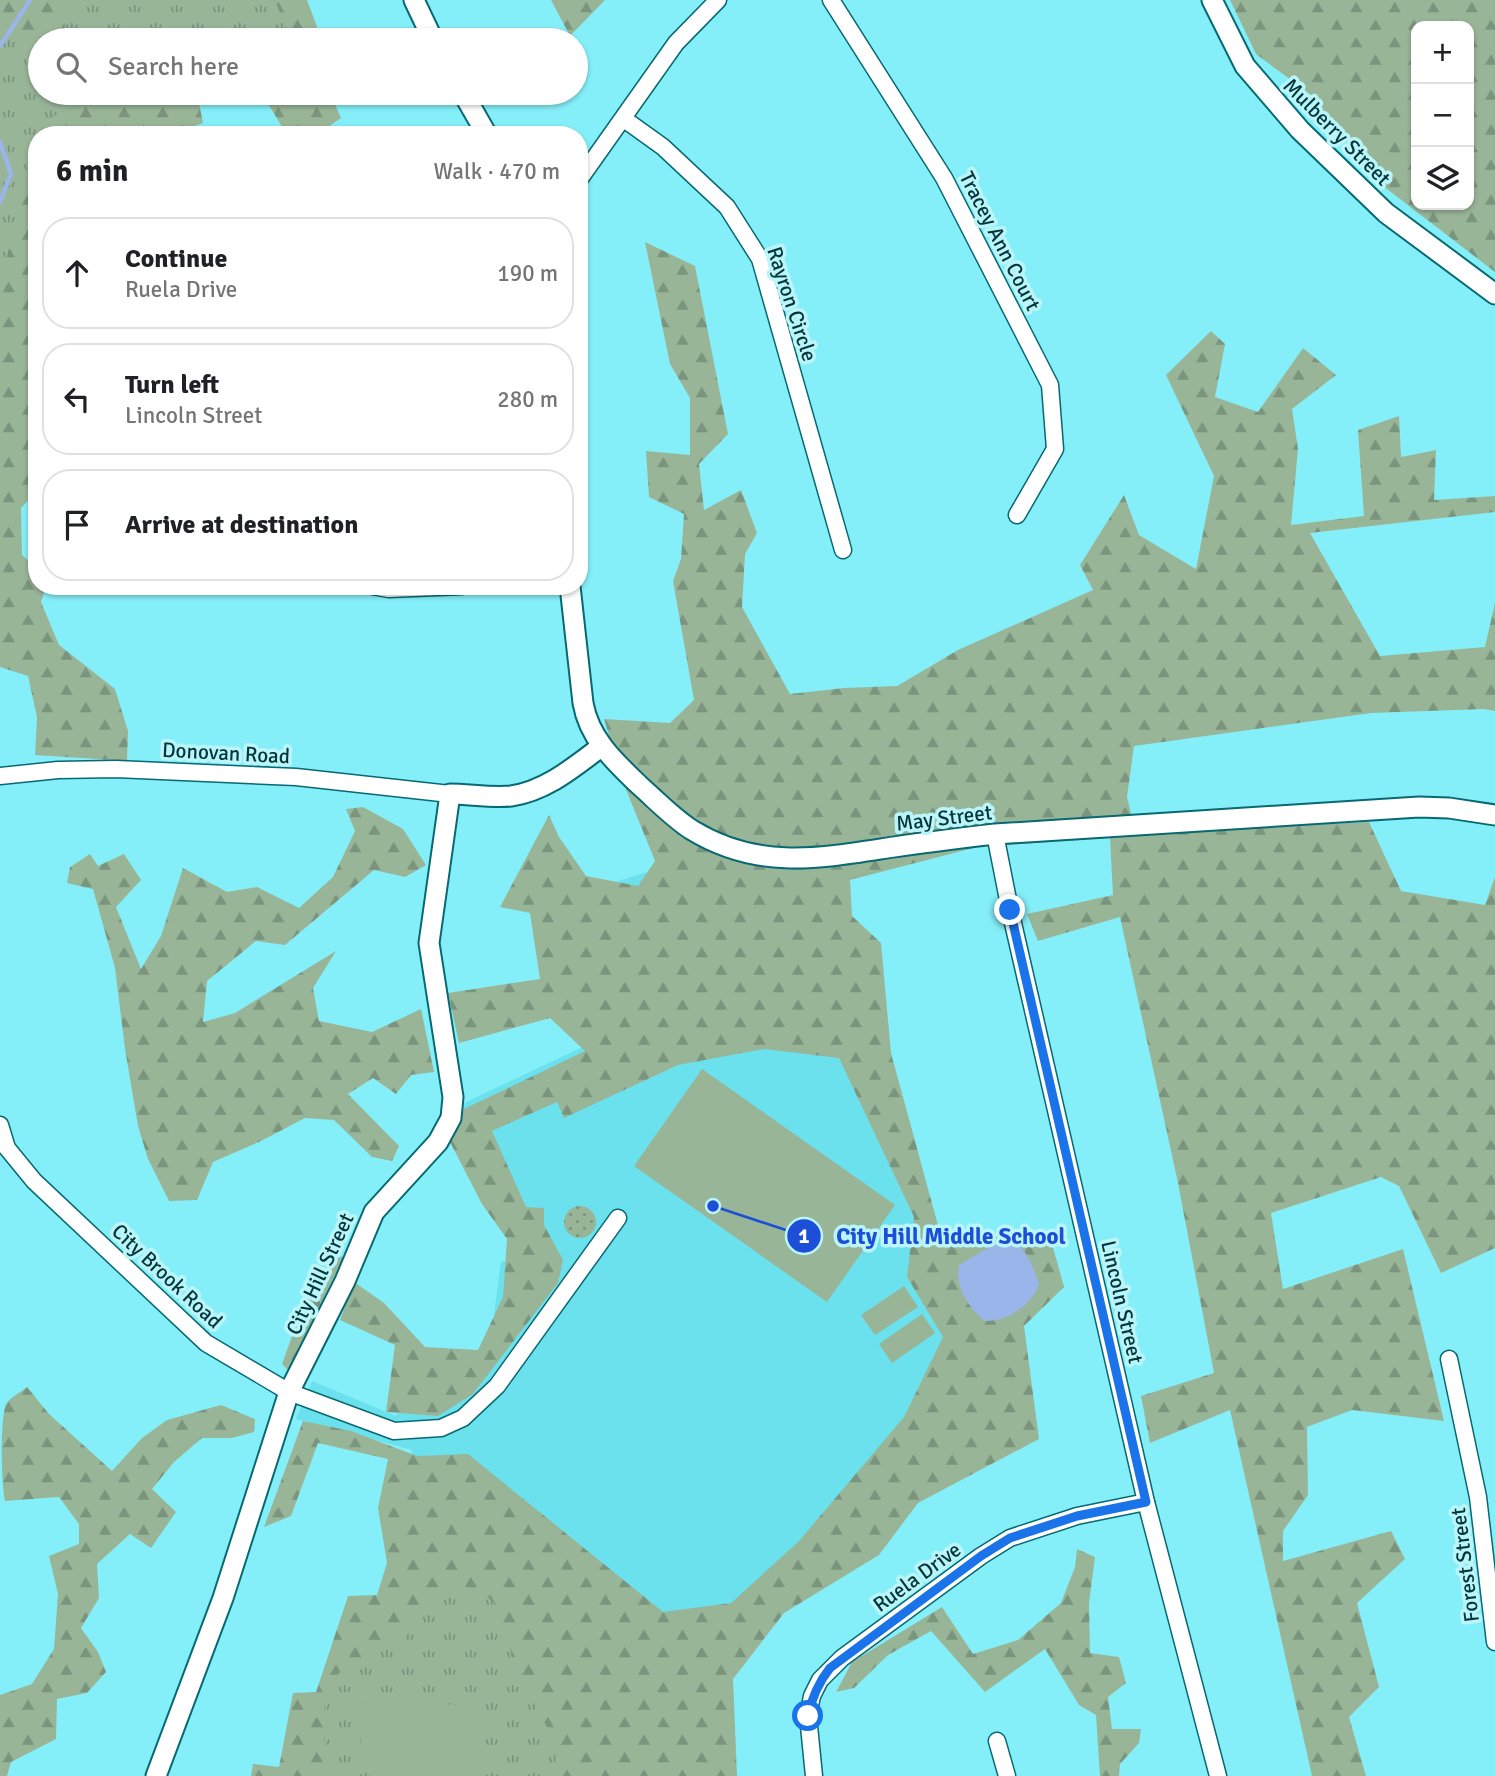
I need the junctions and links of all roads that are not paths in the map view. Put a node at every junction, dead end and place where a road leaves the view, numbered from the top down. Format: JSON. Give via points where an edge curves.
{"nodes":[{"id":1,"x":414,"y":0,"type":"edge"},
{"id":2,"x":718,"y":0,"type":"edge"},
{"id":3,"x":831,"y":0,"type":"edge"},
{"id":4,"x":1213,"y":0,"type":"edge"},
{"id":5,"x":427,"y":28,"type":"edge"},
{"id":6,"x":470,"y":105,"type":"edge"},
{"id":7,"x":624,"y":119,"type":"junction"},
{"id":8,"x":482,"y":126,"type":"edge"},
{"id":9,"x":588,"y":168,"type":"edge"},
{"id":10,"x":1495,"y":294,"type":"edge"},
{"id":11,"x":1017,"y":515,"type":"dead end"},
{"id":12,"x":843,"y":550,"type":"dead end"},
{"id":13,"x":571,"y":595,"type":"edge"},
{"id":14,"x":602,"y":746,"type":"junction"},
{"id":15,"x":0,"y":776,"type":"edge"},
{"id":16,"x":0,"y":787,"type":"edge"},
{"id":17,"x":450,"y":794,"type":"junction"},
{"id":18,"x":1495,"y":815,"type":"edge"},
{"id":19,"x":995,"y":834,"type":"junction"},
{"id":20,"x":0,"y":1125,"type":"edge"},
{"id":21,"x":618,"y":1218,"type":"dead end"},
{"id":22,"x":1449,"y":1359,"type":"dead end"},
{"id":23,"x":289,"y":1392,"type":"junction"},
{"id":24,"x":1146,"y":1502,"type":"junction"},
{"id":25,"x":1495,"y":1642,"type":"edge"},
{"id":26,"x":997,"y":1741,"type":"dead end"},
{"id":27,"x":156,"y":1776,"type":"edge"},
{"id":28,"x":814,"y":1776,"type":"edge"},
{"id":29,"x":1007,"y":1776,"type":"edge"},
{"id":30,"x":1219,"y":1776,"type":"edge"}],
"edges":[{"from":1,"to":5,"type":"street"},
{"from":2,"to":7,"type":"street","via":[[676,43]]},
{"from":3,"to":11,"type":"street","name":"Tracey Ann Court","via":[[944,178],[1050,385],[1055,449]]},
{"from":4,"to":10,"type":"street","name":"Mulberry Street","via":[[1245,66],[1300,130],[1386,213]]},
{"from":6,"to":8,"type":"street"},
{"from":7,"to":9,"type":"street"},
{"from":7,"to":12,"type":"street","name":"Rayron Circle","via":[[663,147],[727,207],[760,259]]},
{"from":13,"to":14,"type":"street","name":"May Street","via":[[586,717]]},
{"from":14,"to":17,"type":"street","via":[[527,793]]},
{"from":14,"to":19,"type":"street","name":"May Street","via":[[691,830],[743,852],[802,860]]},
{"from":15,"to":16,"type":"street"},
{"from":15,"to":17,"type":"street","name":"Donovan Road","via":[[116,769],[296,777]]},
{"from":17,"to":23,"type":"street","name":"City Hill Street","via":[[429,943],[453,1097],[450,1118],[438,1142],[374,1212]]},
{"from":18,"to":19,"type":"street","name":"May Street","via":[[1419,807]]},
{"from":19,"to":24,"type":"street","name":"Lincoln Street"},
{"from":20,"to":23,"type":"street","name":"City Brook Road","via":[[7,1148],[34,1181],[206,1343]]},
{"from":21,"to":23,"type":"street","name":"City Brook Road","via":[[497,1386],[463,1418],[441,1428],[394,1431]]},
{"from":22,"to":25,"type":"street","name":"Forest Street","via":[[1478,1497]]},
{"from":23,"to":27,"type":"street","name":"City Hill Street","via":[[223,1598]]},
{"from":24,"to":28,"type":"street","name":"Ruela Drive","via":[[1077,1516],[1010,1538],[842,1658],[820,1680],[812,1696],[808,1716]]},
{"from":24,"to":30,"type":"street","name":"Lincoln Street"},
{"from":26,"to":29,"type":"street"}]}
